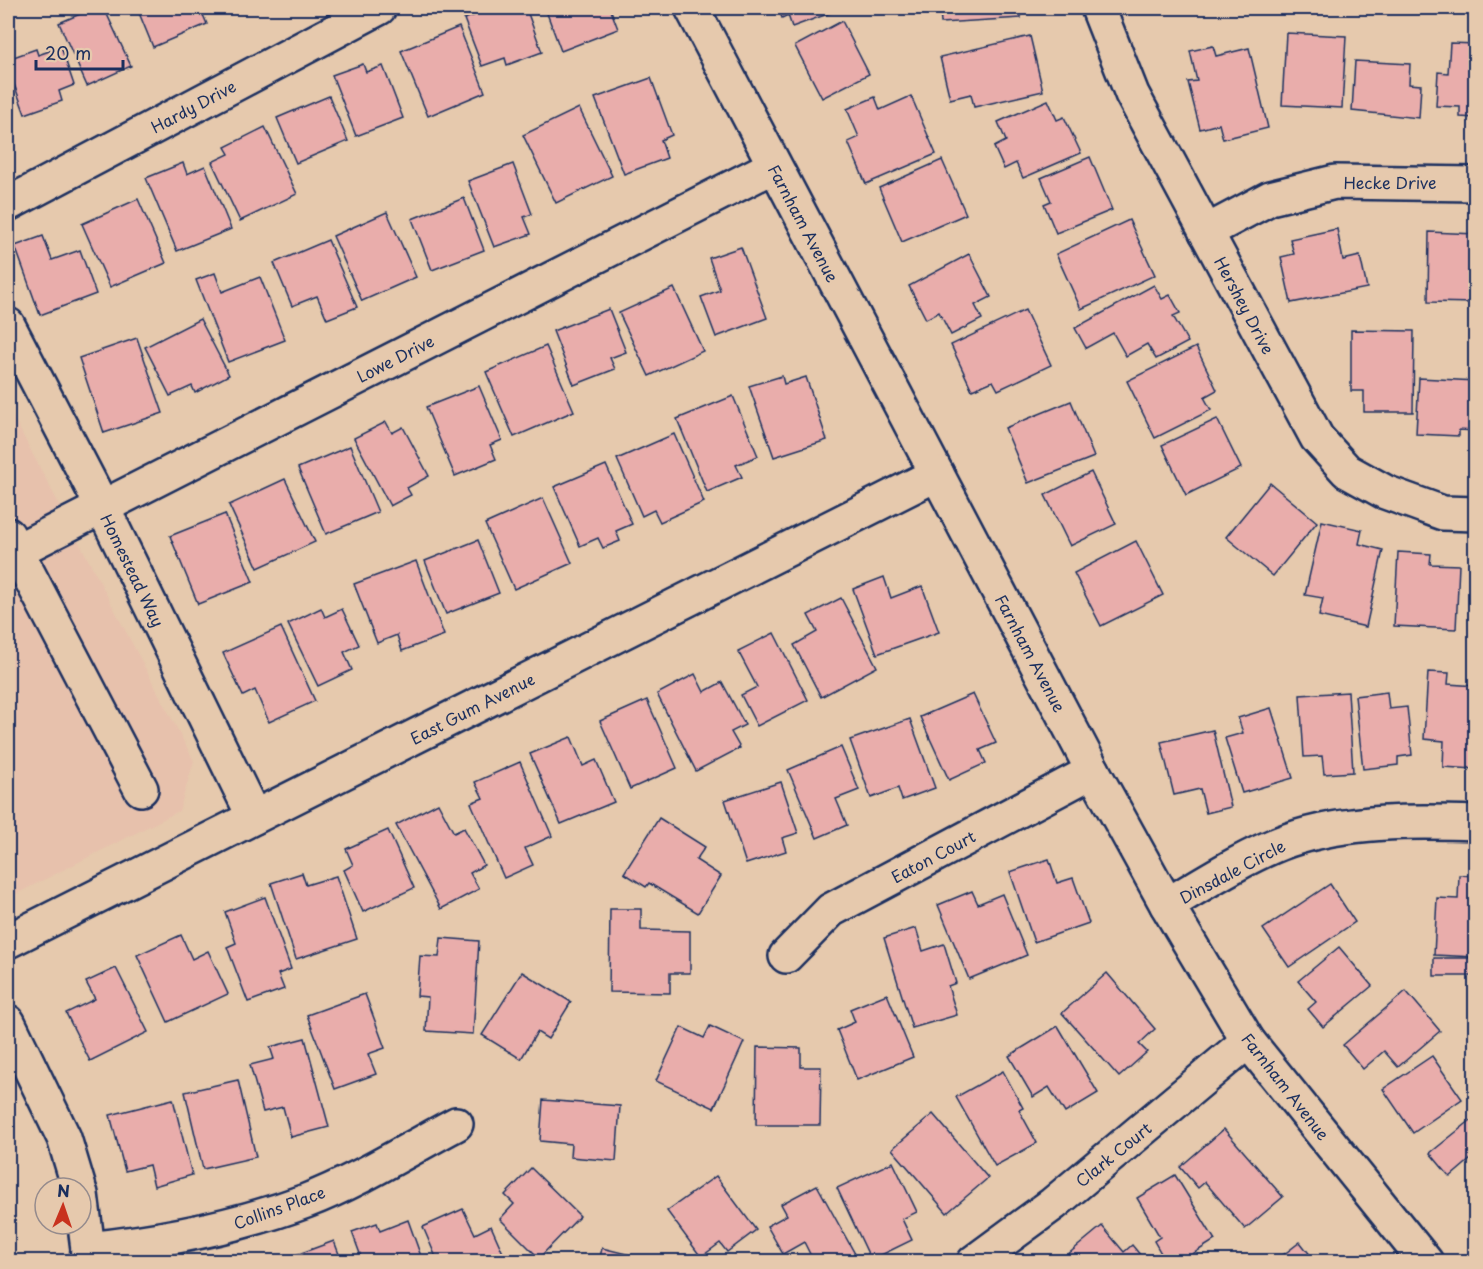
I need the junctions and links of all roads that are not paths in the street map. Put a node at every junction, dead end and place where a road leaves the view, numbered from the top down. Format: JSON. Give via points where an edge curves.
{"nodes":[{"id":1,"x":379,"y":8,"type":"edge"},
{"id":2,"x":692,"y":8,"type":"edge"},
{"id":3,"x":1098,"y":8,"type":"edge"},
{"id":4,"x":774,"y":166,"type":"junction"},
{"id":5,"x":1476,"y":183,"type":"edge"},
{"id":6,"x":8,"y":204,"type":"edge"},
{"id":7,"x":1206,"y":232,"type":"junction"},
{"id":8,"x":10,"y":334,"type":"edge"},
{"id":9,"x":937,"y":474,"type":"junction"},
{"id":10,"x":102,"y":506,"type":"junction"},
{"id":11,"x":1476,"y":514,"type":"edge"},
{"id":12,"x":12,"y":543,"type":"edge"},
{"id":13,"x":1093,"y":771,"type":"junction"},
{"id":14,"x":141,"y":789,"type":"dead end"},
{"id":15,"x":254,"y":818,"type":"junction"},
{"id":16,"x":1476,"y":823,"type":"edge"},
{"id":17,"x":1167,"y":904,"type":"junction"},
{"id":18,"x":8,"y":941,"type":"edge"},
{"id":19,"x":786,"y":956,"type":"dead end"},
{"id":20,"x":8,"y":1022,"type":"edge"},
{"id":21,"x":1248,"y":1041,"type":"junction"},
{"id":22,"x":456,"y":1124,"type":"dead end"},
{"id":23,"x":75,"y":1176,"type":"edge"},
{"id":24,"x":86,"y":1236,"type":"edge"},
{"id":25,"x":88,"y":1255,"type":"edge"},
{"id":26,"x":974,"y":1262,"type":"edge"},
{"id":27,"x":1426,"y":1262,"type":"edge"}],
"edges":[{"from":1,"to":6,"type":"street","name":"Hardy Drive"},
{"from":2,"to":4,"type":"street","name":"Farnham Avenue"},
{"from":3,"to":7,"type":"street","name":"Hershey Drive","via":[[1132,94]]},
{"from":4,"to":9,"type":"street","name":"Farnham Avenue"},
{"from":4,"to":10,"type":"street","name":"Lowe Drive"},
{"from":5,"to":7,"type":"street","name":"Hecke Drive","via":[[1335,182],[1270,198]]},
{"from":7,"to":11,"type":"street","name":"Hershey Drive","via":[[1317,438],[1347,471],[1385,492],[1443,513]]},
{"from":8,"to":10,"type":"street","name":"Homestead Way"},
{"from":9,"to":13,"type":"street","name":"Farnham Avenue"},
{"from":9,"to":15,"type":"street","name":"East Gum Avenue"},
{"from":10,"to":12,"type":"street","name":"Lowe Drive"},
{"from":10,"to":15,"type":"street","name":"Homestead Way"},
{"from":12,"to":14,"type":"street"},
{"from":13,"to":17,"type":"street","name":"Farnham Avenue"},
{"from":13,"to":19,"type":"street","name":"Eaton Court","via":[[831,910]]},
{"from":15,"to":18,"type":"street","name":"East Gum Avenue"},
{"from":16,"to":17,"type":"street","name":"Dinsdale Circle","via":[[1426,821],[1350,827],[1289,840]]},
{"from":17,"to":21,"type":"street","name":"Farnham Avenue"},
{"from":20,"to":23,"type":"street","via":[[64,1138]]},
{"from":21,"to":26,"type":"street","name":"Clark Court","via":[[1053,1204]]},
{"from":21,"to":27,"type":"street","name":"Farnham Avenue"},
{"from":22,"to":25,"type":"street","name":"Collins Place","via":[[307,1200],[230,1226]]},
{"from":24,"to":25,"type":"street"}]}
